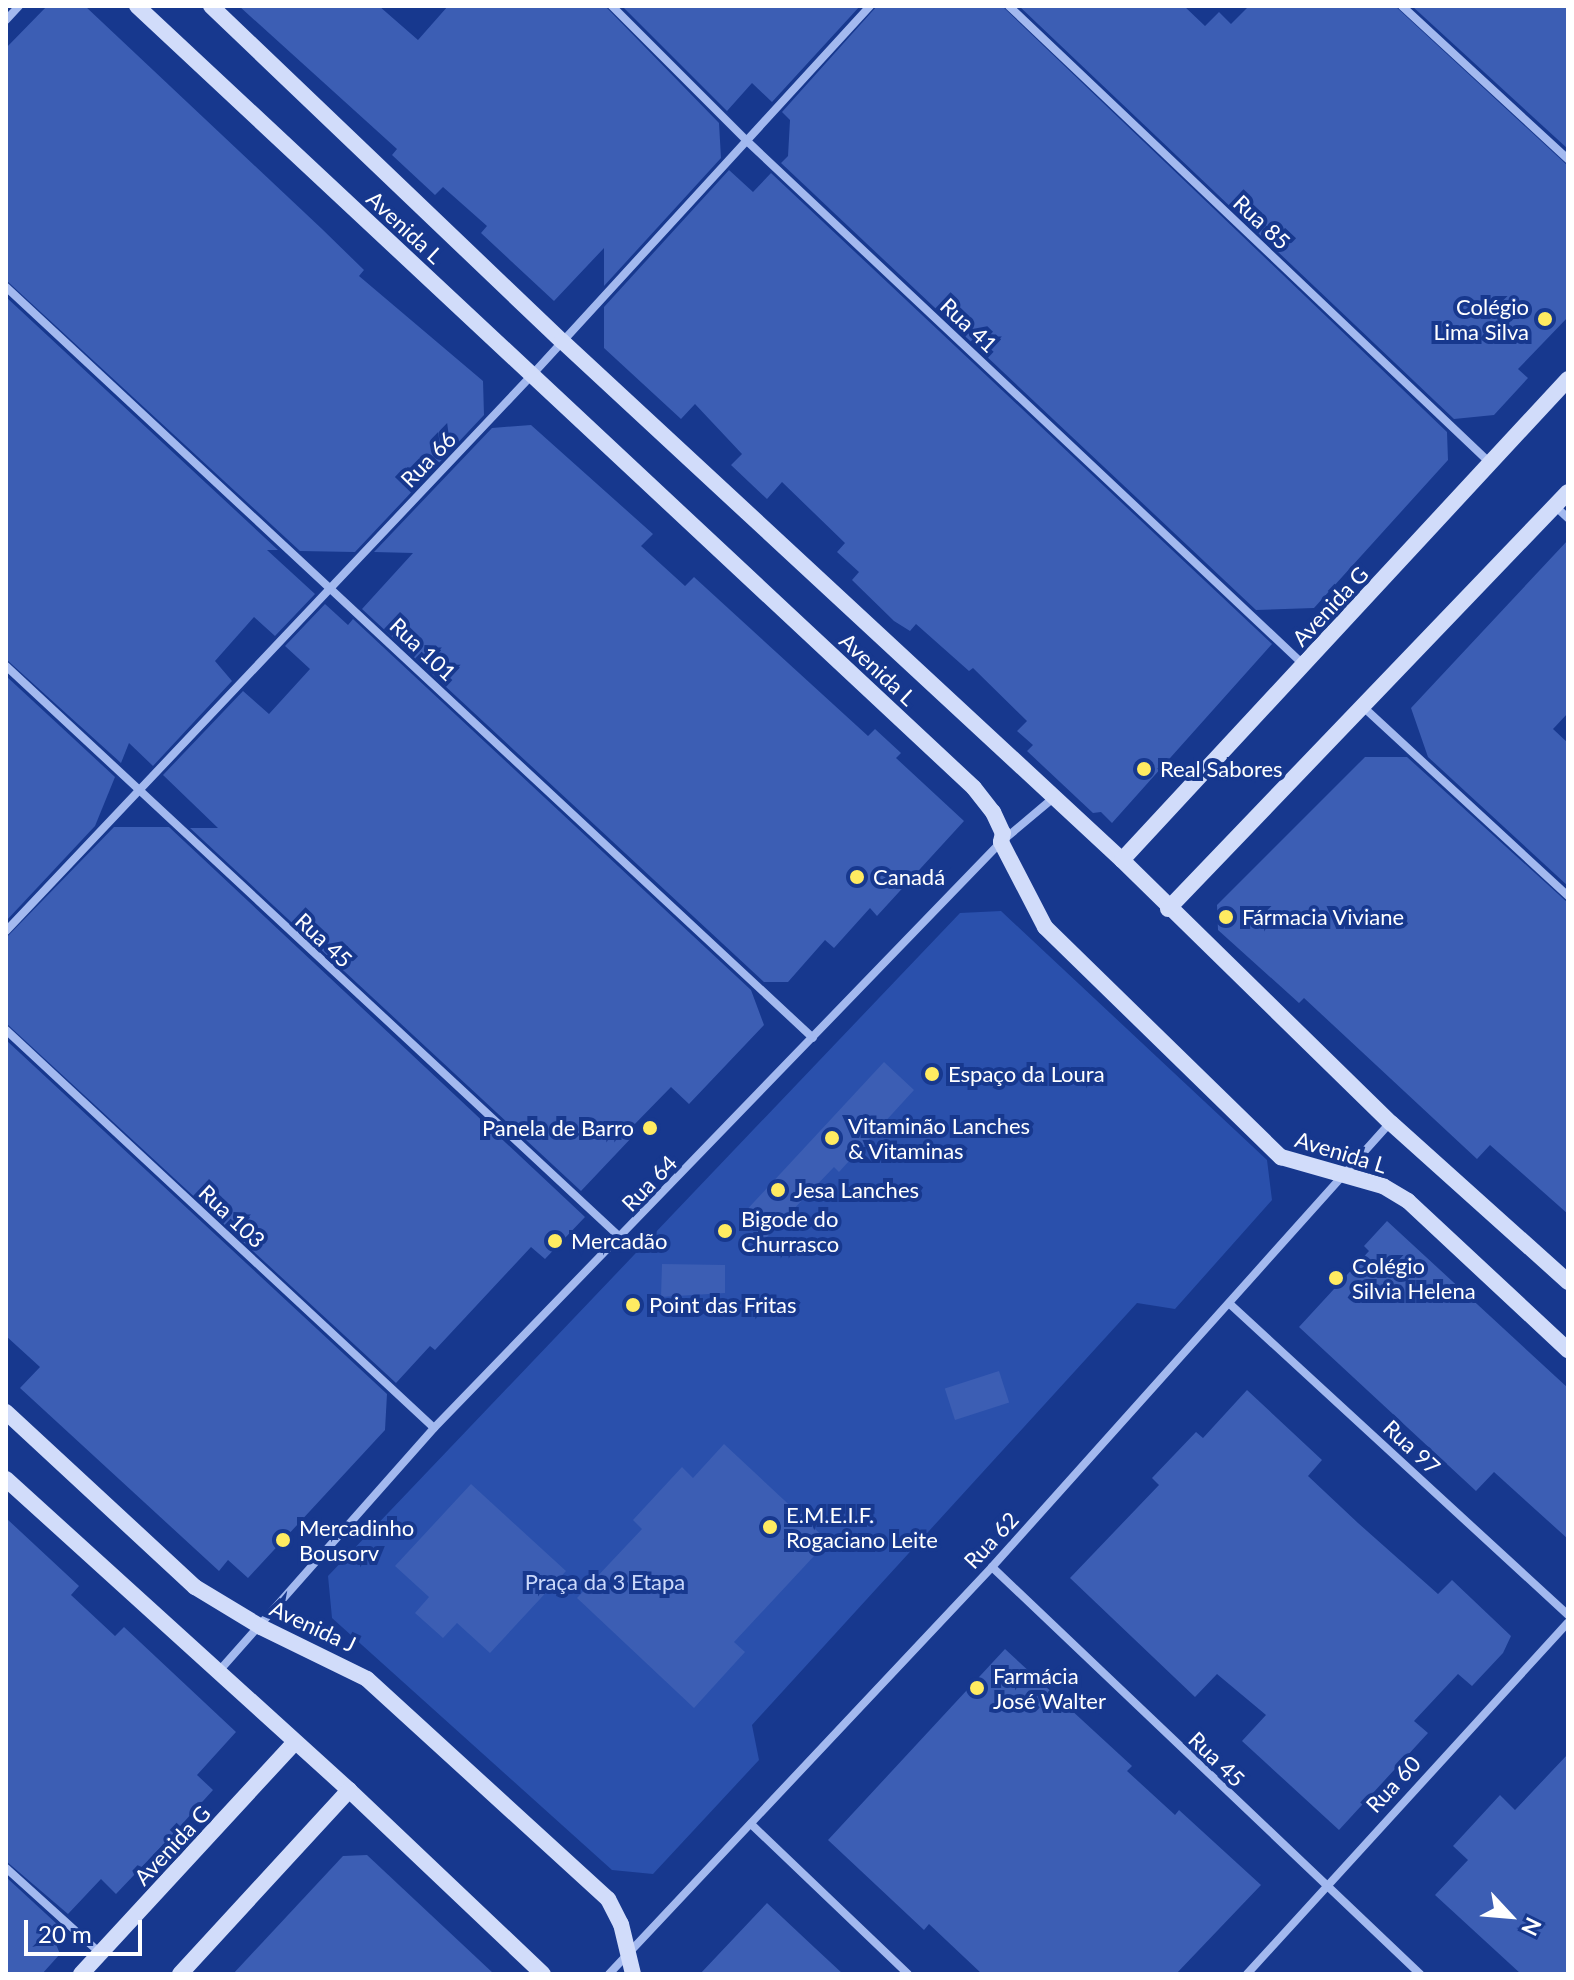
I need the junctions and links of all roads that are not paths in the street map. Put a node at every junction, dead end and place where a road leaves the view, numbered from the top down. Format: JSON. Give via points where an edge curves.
{"nodes":[{"id":1,"x":19,"y":6,"type":"edge"},
{"id":2,"x":137,"y":6,"type":"edge"},
{"id":3,"x":211,"y":6,"type":"edge"},
{"id":4,"x":612,"y":6,"type":"edge"},
{"id":5,"x":870,"y":6,"type":"edge"},
{"id":6,"x":1009,"y":6,"type":"edge"},
{"id":7,"x":1402,"y":6,"type":"edge"},
{"id":8,"x":6,"y":20,"type":"edge"},
{"id":9,"x":748,"y":142,"type":"junction"},
{"id":10,"x":1568,"y":159,"type":"edge"},
{"id":11,"x":6,"y":287,"type":"edge"},
{"id":12,"x":562,"y":341,"type":"junction"},
{"id":13,"x":531,"y":376,"type":"junction"},
{"id":14,"x":1568,"y":379,"type":"edge"},
{"id":15,"x":1491,"y":463,"type":"junction"},
{"id":16,"x":1568,"y":492,"type":"edge"},
{"id":17,"x":1562,"y":512,"type":"edge"},
{"id":18,"x":330,"y":587,"type":"junction"},
{"id":19,"x":6,"y":666,"type":"edge"},
{"id":20,"x":1305,"y":666,"type":"junction"},
{"id":21,"x":1360,"y":704,"type":"junction"},
{"id":22,"x":135,"y":790,"type":"junction"},
{"id":23,"x":1052,"y":799,"type":"junction"},
{"id":24,"x":1001,"y":842,"type":"junction"},
{"id":25,"x":1122,"y":860,"type":"junction"},
{"id":26,"x":1568,"y":896,"type":"edge"},
{"id":27,"x":1168,"y":909,"type":"junction"},
{"id":28,"x":6,"y":931,"type":"edge"},
{"id":29,"x":6,"y":1030,"type":"edge"},
{"id":30,"x":813,"y":1038,"type":"junction"},
{"id":31,"x":1391,"y":1123,"type":"junction"},
{"id":32,"x":1347,"y":1174,"type":"junction"},
{"id":33,"x":621,"y":1238,"type":"junction"},
{"id":34,"x":1568,"y":1282,"type":"edge"},
{"id":35,"x":1231,"y":1305,"type":"junction"},
{"id":36,"x":1568,"y":1350,"type":"edge"},
{"id":37,"x":6,"y":1412,"type":"edge"},
{"id":38,"x":434,"y":1428,"type":"junction"},
{"id":39,"x":6,"y":1479,"type":"edge"},
{"id":40,"x":992,"y":1567,"type":"junction"},
{"id":41,"x":1568,"y":1615,"type":"edge"},
{"id":42,"x":1568,"y":1623,"type":"edge"},
{"id":43,"x":261,"y":1627,"type":"junction"},
{"id":44,"x":217,"y":1673,"type":"junction"},
{"id":45,"x":293,"y":1744,"type":"junction"},
{"id":46,"x":349,"y":1790,"type":"junction"},
{"id":47,"x":751,"y":1824,"type":"junction"},
{"id":48,"x":6,"y":1868,"type":"edge"},
{"id":49,"x":1323,"y":1885,"type":"junction"},
{"id":50,"x":100,"y":1953,"type":"junction"},
{"id":51,"x":626,"y":1956,"type":"junction"},
{"id":52,"x":81,"y":1974,"type":"edge"},
{"id":53,"x":180,"y":1974,"type":"edge"},
{"id":54,"x":543,"y":1974,"type":"edge"},
{"id":55,"x":609,"y":1974,"type":"edge"},
{"id":56,"x":633,"y":1974,"type":"edge"},
{"id":57,"x":908,"y":1974,"type":"edge"},
{"id":58,"x":1247,"y":1974,"type":"edge"},
{"id":59,"x":1420,"y":1974,"type":"edge"}],
"edges":[{"from":1,"to":8,"type":"street"},
{"from":2,"to":13,"type":"street","name":"Avenida L"},
{"from":3,"to":12,"type":"street","name":"Avenida L"},
{"from":4,"to":9,"type":"street","name":"Rua 41"},
{"from":5,"to":9,"type":"street","name":"Rua 66"},
{"from":6,"to":15,"type":"street","name":"Rua 85"},
{"from":7,"to":10,"type":"street"},
{"from":9,"to":12,"type":"street","name":"Rua 66"},
{"from":9,"to":20,"type":"street","name":"Rua 41"},
{"from":11,"to":18,"type":"street","name":"Rua 101"},
{"from":12,"to":13,"type":"street","name":"Rua 66"},
{"from":12,"to":23,"type":"street","name":"Avenida L"},
{"from":13,"to":18,"type":"street","name":"Rua 66"},
{"from":13,"to":24,"type":"street","name":"Avenida L","via":[[974,788],[993,812],[1003,833]]},
{"from":14,"to":15,"type":"street","name":"Avenida G"},
{"from":15,"to":20,"type":"street","name":"Avenida G"},
{"from":16,"to":17,"type":"street"},
{"from":17,"to":21,"type":"street"},
{"from":18,"to":22,"type":"street","name":"Rua 66"},
{"from":18,"to":30,"type":"street","name":"Rua 101"},
{"from":19,"to":22,"type":"street","name":"Rua 45"},
{"from":20,"to":25,"type":"street","name":"Avenida G"},
{"from":21,"to":26,"type":"street"},
{"from":21,"to":27,"type":"street"},
{"from":22,"to":28,"type":"street","name":"Rua 66"},
{"from":22,"to":33,"type":"street","name":"Rua 45"},
{"from":23,"to":24,"type":"street","name":"Rua 64"},
{"from":23,"to":25,"type":"street","name":"Avenida L"},
{"from":24,"to":30,"type":"street","name":"Rua 64"},
{"from":24,"to":32,"type":"street","name":"Avenida L","via":[[1045,927],[1281,1157]]},
{"from":25,"to":27,"type":"street","name":"Avenida L"},
{"from":27,"to":31,"type":"street","name":"Avenida L"},
{"from":29,"to":38,"type":"street","name":"Rua 103"},
{"from":30,"to":33,"type":"street","name":"Rua 64"},
{"from":31,"to":32,"type":"street","name":"Rua 62"},
{"from":31,"to":34,"type":"street","name":"Avenida L"},
{"from":32,"to":35,"type":"street","name":"Rua 62"},
{"from":32,"to":36,"type":"street","name":"Avenida L","via":[[1408,1201]]},
{"from":33,"to":38,"type":"street","name":"Rua 64"},
{"from":35,"to":40,"type":"street","name":"Rua 62"},
{"from":35,"to":41,"type":"street","name":"Rua 97"},
{"from":37,"to":43,"type":"street","name":"Avenida J","via":[[195,1587]]},
{"from":38,"to":43,"type":"street","name":"Rua 64"},
{"from":39,"to":44,"type":"street"},
{"from":40,"to":47,"type":"street","name":"Rua 62"},
{"from":40,"to":49,"type":"street","name":"Rua 45"},
{"from":42,"to":49,"type":"street","name":"Rua 60"},
{"from":43,"to":44,"type":"street","name":"Rua 64"},
{"from":43,"to":51,"type":"street","name":"Avenida J","via":[[348,1665],[379,1689],[608,1899],[621,1924]]},
{"from":44,"to":45,"type":"street"},
{"from":45,"to":46,"type":"street"},
{"from":45,"to":50,"type":"street","name":"Avenida G"},
{"from":46,"to":53,"type":"street"},
{"from":46,"to":54,"type":"street"},
{"from":47,"to":51,"type":"street","name":"Rua 62"},
{"from":47,"to":57,"type":"street"},
{"from":48,"to":50,"type":"street"},
{"from":49,"to":58,"type":"street","name":"Rua 60"},
{"from":49,"to":59,"type":"street","name":"Rua 45"},
{"from":50,"to":52,"type":"street","name":"Avenida G"},
{"from":51,"to":55,"type":"street","name":"Rua 62"},
{"from":51,"to":56,"type":"street","name":"Avenida J"}]}
